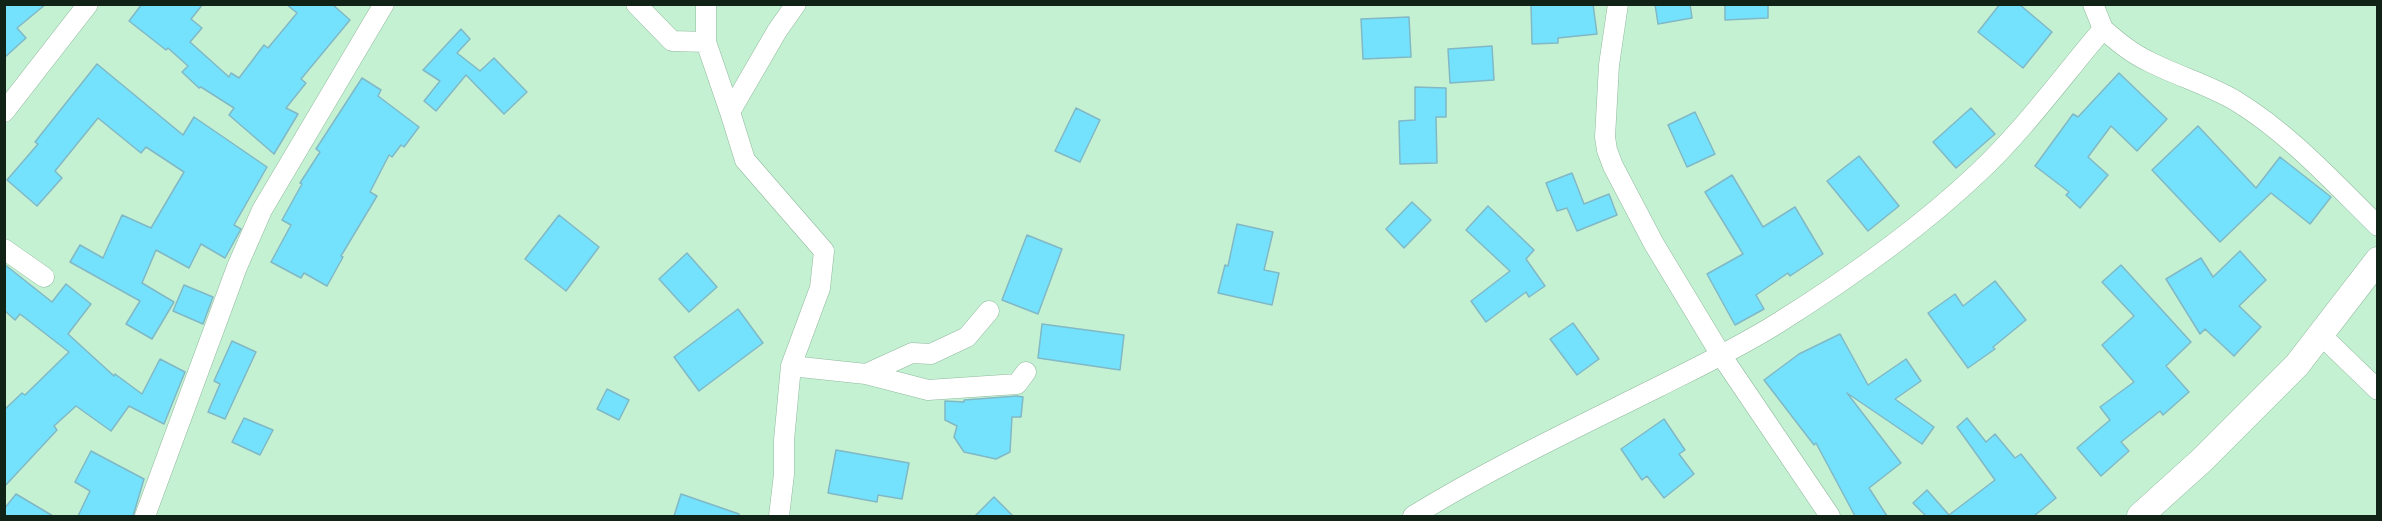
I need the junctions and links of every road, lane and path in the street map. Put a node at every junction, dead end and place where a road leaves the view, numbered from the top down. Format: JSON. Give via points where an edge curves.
{"nodes":[{"id":1,"x":88,"y":4,"type":"edge"},
{"id":2,"x":384,"y":4,"type":"edge"},
{"id":3,"x":636,"y":4,"type":"edge"},
{"id":4,"x":705,"y":4,"type":"edge"},
{"id":5,"x":796,"y":4,"type":"edge"},
{"id":6,"x":1618,"y":4,"type":"edge"},
{"id":7,"x":2093,"y":4,"type":"edge"},
{"id":8,"x":2103,"y":29,"type":"junction"},
{"id":9,"x":706,"y":42,"type":"junction"},
{"id":10,"x":4,"y":112,"type":"edge"},
{"id":11,"x":730,"y":112,"type":"junction"},
{"id":12,"x":2378,"y":226,"type":"edge"},
{"id":13,"x":4,"y":249,"type":"edge"},
{"id":14,"x":2378,"y":260,"type":"edge"},
{"id":15,"x":44,"y":277,"type":"dead end"},
{"id":16,"x":989,"y":311,"type":"dead end"},
{"id":17,"x":2321,"y":335,"type":"junction"},
{"id":18,"x":1721,"y":355,"type":"junction"},
{"id":19,"x":791,"y":366,"type":"junction"},
{"id":20,"x":1026,"y":372,"type":"dead end"},
{"id":21,"x":867,"y":374,"type":"junction"},
{"id":22,"x":2378,"y":390,"type":"edge"},
{"id":23,"x":145,"y":516,"type":"edge"},
{"id":24,"x":779,"y":516,"type":"edge"},
{"id":25,"x":1413,"y":516,"type":"edge"},
{"id":26,"x":1830,"y":516,"type":"edge"},
{"id":27,"x":2140,"y":516,"type":"edge"}],
"edges":[{"from":1,"to":10,"type":"street"},
{"from":2,"to":23,"type":"street","via":[[262,210],[232,278]]},
{"from":3,"to":9,"type":"street","via":[[672,41]]},
{"from":4,"to":9,"type":"street"},
{"from":5,"to":11,"type":"street"},
{"from":6,"to":18,"type":"street","via":[[1610,65],[1607,150],[1654,244]]},
{"from":7,"to":8,"type":"street"},
{"from":8,"to":12,"type":"street","via":[[2147,61],[2260,116]]},
{"from":8,"to":18,"type":"street","via":[[1978,173],[1864,265],[1778,323]]},
{"from":9,"to":11,"type":"street"},
{"from":11,"to":19,"type":"street","via":[[745,160],[824,251],[820,288]]},
{"from":13,"to":15,"type":"street"},
{"from":14,"to":17,"type":"street"},
{"from":16,"to":21,"type":"street","via":[[967,337],[931,354],[912,353]]},
{"from":17,"to":22,"type":"street"},
{"from":17,"to":27,"type":"street","via":[[2296,365]]},
{"from":18,"to":25,"type":"street"},
{"from":18,"to":26,"type":"street"},
{"from":19,"to":21,"type":"street"},
{"from":19,"to":24,"type":"street"},
{"from":20,"to":21,"type":"street","via":[[1017,384],[928,390]]}]}
